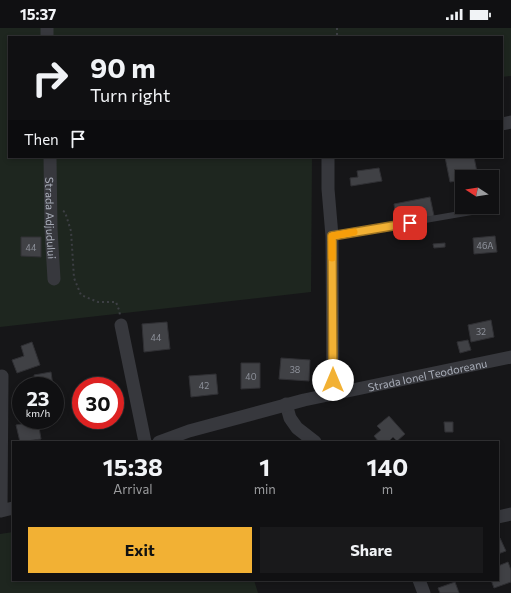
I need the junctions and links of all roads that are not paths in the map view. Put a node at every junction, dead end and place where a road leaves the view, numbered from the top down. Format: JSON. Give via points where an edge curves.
{"nodes":[{"id":1,"x":50,"y":158,"type":"edge"},
{"id":2,"x":328,"y":158,"type":"edge"},
{"id":3,"x":460,"y":214,"type":"edge"},
{"id":4,"x":332,"y":236,"type":"junction"},
{"id":5,"x":54,"y":279,"type":"dead end"},
{"id":6,"x":121,"y":325,"type":"road end"},
{"id":7,"x":511,"y":357,"type":"edge"},
{"id":8,"x":2,"y":376,"type":"dead end"},
{"id":9,"x":333,"y":393,"type":"junction"},
{"id":10,"x":286,"y":404,"type":"junction"},
{"id":11,"x":145,"y":441,"type":"edge"},
{"id":12,"x":162,"y":441,"type":"edge"},
{"id":13,"x":314,"y":441,"type":"edge"},
{"id":14,"x":12,"y":508,"type":"edge"},
{"id":15,"x":511,"y":514,"type":"edge"},
{"id":16,"x":499,"y":518,"type":"edge"},
{"id":17,"x":420,"y":581,"type":"edge"},
{"id":18,"x":424,"y":593,"type":"edge"}],
"edges":[{"from":1,"to":5,"type":"street","name":"Strada Adjudului"},
{"from":2,"to":4,"type":"street"},
{"from":3,"to":4,"type":"lane"},
{"from":4,"to":9,"type":"street"},
{"from":6,"to":11,"type":"street"},
{"from":7,"to":9,"type":"street","name":"Strada Ionel Teodoreanu"},
{"from":8,"to":14,"type":"street","via":[[1,511]]},
{"from":9,"to":10,"type":"street","name":"Strada Ionel Teodoreanu"},
{"from":10,"to":12,"type":"street","name":"Strada Ionel Teodoreanu","via":[[188,431]]},
{"from":10,"to":13,"type":"street","via":[[290,418],[297,428]]},
{"from":15,"to":16,"type":"street"},
{"from":17,"to":18,"type":"street"}]}
